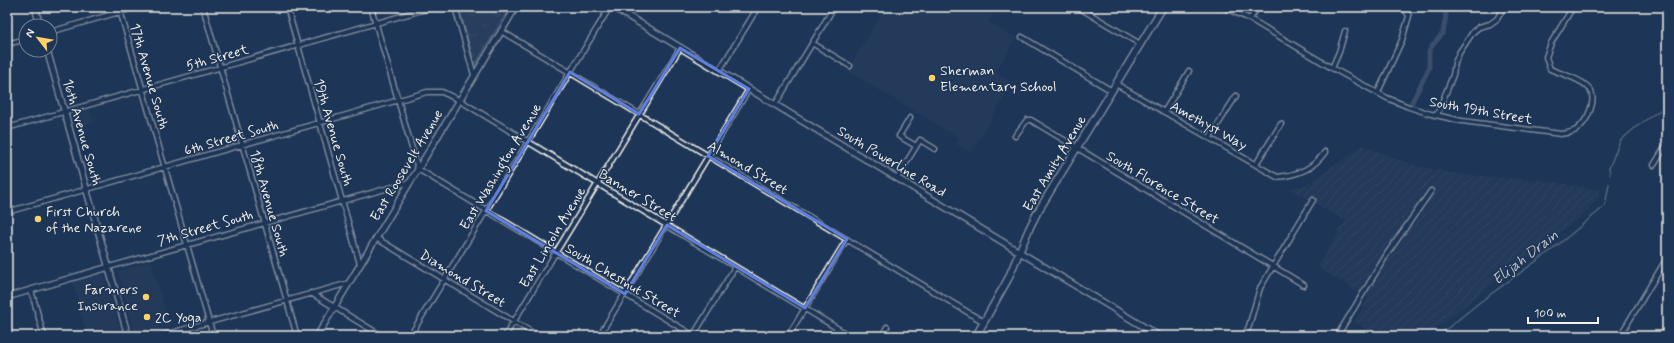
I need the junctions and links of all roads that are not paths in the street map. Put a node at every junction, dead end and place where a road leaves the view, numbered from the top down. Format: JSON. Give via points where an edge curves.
{"nodes":[{"id":1,"x":35,"y":7,"type":"edge"},
{"id":2,"x":137,"y":7,"type":"edge"},
{"id":3,"x":203,"y":7,"type":"edge"},
{"id":4,"x":287,"y":7,"type":"edge"},
{"id":5,"x":371,"y":7,"type":"edge"},
{"id":6,"x":433,"y":7,"type":"edge"},
{"id":7,"x":455,"y":7,"type":"edge"},
{"id":8,"x":516,"y":7,"type":"edge"},
{"id":9,"x":608,"y":7,"type":"edge"},
{"id":10,"x":613,"y":7,"type":"edge"},
{"id":11,"x":758,"y":7,"type":"edge"},
{"id":12,"x":834,"y":7,"type":"edge"},
{"id":13,"x":1078,"y":7,"type":"edge"},
{"id":14,"x":1163,"y":7,"type":"edge"},
{"id":15,"x":1223,"y":7,"type":"edge"},
{"id":16,"x":1258,"y":7,"type":"edge"},
{"id":17,"x":1402,"y":7,"type":"edge"},
{"id":18,"x":1504,"y":7,"type":"edge"},
{"id":19,"x":1573,"y":7,"type":"edge"},
{"id":20,"x":119,"y":9,"type":"edge"},
{"id":21,"x":38,"y":18,"type":"edge"},
{"id":22,"x":1250,"y":19,"type":"junction"},
{"id":23,"x":375,"y":23,"type":"junction"},
{"id":24,"x":58,"y":29,"type":"edge"},
{"id":25,"x":501,"y":31,"type":"junction"},
{"id":26,"x":1345,"y":31,"type":"dead end"},
{"id":27,"x":1022,"y":38,"type":"dead end"},
{"id":28,"x":18,"y":41,"type":"edge"},
{"id":29,"x":812,"y":43,"type":"junction"},
{"id":30,"x":7,"y":44,"type":"edge"},
{"id":31,"x":1140,"y":44,"type":"junction"},
{"id":32,"x":298,"y":45,"type":"junction"},
{"id":33,"x":680,"y":48,"type":"junction"},
{"id":34,"x":49,"y":58,"type":"edge"},
{"id":35,"x":850,"y":66,"type":"dead end"},
{"id":36,"x":220,"y":68,"type":"junction"},
{"id":37,"x":1332,"y":68,"type":"junction"},
{"id":38,"x":719,"y":71,"type":"junction"},
{"id":39,"x":1189,"y":71,"type":"dead end"},
{"id":40,"x":570,"y":72,"type":"junction"},
{"id":41,"x":474,"y":75,"type":"junction"},
{"id":42,"x":1116,"y":84,"type":"junction"},
{"id":43,"x":749,"y":89,"type":"junction"},
{"id":44,"x":142,"y":90,"type":"junction"},
{"id":45,"x":1112,"y":91,"type":"junction"},
{"id":46,"x":1378,"y":92,"type":"junction"},
{"id":47,"x":1236,"y":96,"type":"dead end"},
{"id":48,"x":459,"y":100,"type":"junction"},
{"id":49,"x":397,"y":101,"type":"junction"},
{"id":50,"x":775,"y":105,"type":"junction"},
{"id":51,"x":65,"y":112,"type":"junction"},
{"id":52,"x":1164,"y":112,"type":"junction"},
{"id":53,"x":639,"y":114,"type":"junction"},
{"id":54,"x":1437,"y":115,"type":"junction"},
{"id":55,"x":910,"y":118,"type":"dead end"},
{"id":56,"x":320,"y":123,"type":"junction"},
{"id":57,"x":1281,"y":124,"type":"dead end"},
{"id":58,"x":7,"y":128,"type":"edge"},
{"id":59,"x":1015,"y":136,"type":"dead end"},
{"id":60,"x":1210,"y":137,"type":"junction"},
{"id":61,"x":528,"y":142,"type":"junction"},
{"id":62,"x":242,"y":145,"type":"junction"},
{"id":63,"x":916,"y":146,"type":"junction"},
{"id":64,"x":1667,"y":146,"type":"edge"},
{"id":65,"x":1077,"y":148,"type":"junction"},
{"id":66,"x":935,"y":149,"type":"dead end"},
{"id":67,"x":1325,"y":152,"type":"dead end"},
{"id":68,"x":708,"y":156,"type":"junction"},
{"id":69,"x":1256,"y":164,"type":"junction"},
{"id":70,"x":1654,"y":165,"type":"dead end"},
{"id":71,"x":165,"y":167,"type":"junction"},
{"id":72,"x":418,"y":169,"type":"junction"},
{"id":73,"x":897,"y":178,"type":"junction"},
{"id":74,"x":410,"y":182,"type":"junction"},
{"id":75,"x":597,"y":184,"type":"junction"},
{"id":76,"x":87,"y":189,"type":"junction"},
{"id":77,"x":1431,"y":191,"type":"dead end"},
{"id":78,"x":1313,"y":200,"type":"dead end"},
{"id":79,"x":342,"y":201,"type":"junction"},
{"id":80,"x":7,"y":204,"type":"edge"},
{"id":81,"x":486,"y":211,"type":"junction"},
{"id":82,"x":8,"y":212,"type":"edge"},
{"id":83,"x":264,"y":223,"type":"junction"},
{"id":84,"x":667,"y":225,"type":"junction"},
{"id":85,"x":376,"y":238,"type":"junction"},
{"id":86,"x":847,"y":239,"type":"junction"},
{"id":87,"x":187,"y":245,"type":"junction"},
{"id":88,"x":1019,"y":251,"type":"junction"},
{"id":89,"x":556,"y":252,"type":"junction"},
{"id":90,"x":1667,"y":258,"type":"edge"},
{"id":91,"x":360,"y":264,"type":"junction"},
{"id":92,"x":1273,"y":266,"type":"junction"},
{"id":93,"x":109,"y":267,"type":"junction"},
{"id":94,"x":735,"y":267,"type":"junction"},
{"id":95,"x":445,"y":279,"type":"junction"},
{"id":96,"x":349,"y":283,"type":"junction"},
{"id":97,"x":1304,"y":285,"type":"dead end"},
{"id":98,"x":31,"y":290,"type":"junction"},
{"id":99,"x":311,"y":294,"type":"junction"},
{"id":100,"x":625,"y":294,"type":"junction"},
{"id":101,"x":7,"y":297,"type":"edge"},
{"id":102,"x":286,"y":300,"type":"junction"},
{"id":103,"x":334,"y":307,"type":"junction"},
{"id":104,"x":805,"y":308,"type":"junction"},
{"id":105,"x":514,"y":321,"type":"junction"},
{"id":106,"x":209,"y":322,"type":"junction"},
{"id":107,"x":984,"y":322,"type":"junction"},
{"id":108,"x":888,"y":327,"type":"dead end"},
{"id":109,"x":44,"y":336,"type":"edge"},
{"id":110,"x":128,"y":336,"type":"edge"},
{"id":111,"x":160,"y":336,"type":"edge"},
{"id":112,"x":212,"y":336,"type":"edge"},
{"id":113,"x":297,"y":336,"type":"edge"},
{"id":114,"x":317,"y":336,"type":"edge"},
{"id":115,"x":382,"y":336,"type":"edge"},
{"id":116,"x":410,"y":336,"type":"edge"},
{"id":117,"x":505,"y":336,"type":"edge"},
{"id":118,"x":538,"y":336,"type":"edge"},
{"id":119,"x":599,"y":336,"type":"edge"},
{"id":120,"x":694,"y":336,"type":"edge"},
{"id":121,"x":788,"y":336,"type":"edge"},
{"id":122,"x":850,"y":336,"type":"edge"},
{"id":123,"x":882,"y":336,"type":"edge"},
{"id":124,"x":976,"y":336,"type":"edge"},
{"id":125,"x":1159,"y":336,"type":"edge"},
{"id":126,"x":1244,"y":336,"type":"edge"},
{"id":127,"x":1336,"y":336,"type":"edge"},
{"id":128,"x":1620,"y":336,"type":"edge"}],
"edges":[{"from":1,"to":21,"type":"street"},
{"from":2,"to":20,"type":"street"},
{"from":3,"to":36,"type":"street","name":"18th Avenue South"},
{"from":4,"to":32,"type":"street","name":"19th Avenue South"},
{"from":5,"to":23,"type":"street"},
{"from":6,"to":23,"type":"street","name":"5th Street"},
{"from":7,"to":41,"type":"street"},
{"from":8,"to":25,"type":"street","name":"East Roosevelt Avenue"},
{"from":9,"to":40,"type":"street","name":"East Washington Avenue"},
{"from":10,"to":33,"type":"street","name":"South Powerline Road"},
{"from":11,"to":38,"type":"street"},
{"from":12,"to":29,"type":"street"},
{"from":13,"to":31,"type":"street"},
{"from":14,"to":31,"type":"main road","name":"East Amity Avenue"},
{"from":15,"to":22,"type":"street","name":"South 19th Street"},
{"from":16,"to":22,"type":"street"},
{"from":17,"to":46,"type":"street","via":[[1409,16],[1402,40]]},
{"from":18,"to":54,"type":"street","via":[[1497,19],[1473,32],[1459,53],[1454,75]]},
{"from":19,"to":54,"type":"street","name":"South 19th Street","via":[[1551,43],[1546,58],[1550,69],[1588,87],[1593,96],[1592,108],[1576,130],[1561,134],[1462,121]]},
{"from":20,"to":24,"type":"street"},
{"from":20,"to":44,"type":"street","name":"17th Avenue South"},
{"from":22,"to":37,"type":"street","name":"South 19th Street"},
{"from":23,"to":32,"type":"street","name":"5th Street"},
{"from":23,"to":49,"type":"street"},
{"from":25,"to":40,"type":"street","name":"Almond Street"},
{"from":25,"to":41,"type":"street","name":"East Roosevelt Avenue"},
{"from":26,"to":37,"type":"street"},
{"from":27,"to":45,"type":"street"},
{"from":28,"to":30,"type":"street"},
{"from":29,"to":35,"type":"street"},
{"from":29,"to":50,"type":"street"},
{"from":31,"to":42,"type":"main road","name":"East Amity Avenue"},
{"from":32,"to":36,"type":"street","name":"5th Street"},
{"from":32,"to":56,"type":"street","name":"19th Avenue South"},
{"from":33,"to":38,"type":"street","name":"South Powerline Road"},
{"from":33,"to":53,"type":"street","name":"East Lincoln Avenue"},
{"from":34,"to":51,"type":"street","name":"16th Avenue South"},
{"from":36,"to":44,"type":"street","name":"5th Street"},
{"from":36,"to":62,"type":"street","name":"18th Avenue South"},
{"from":37,"to":46,"type":"street","name":"South 19th Street"},
{"from":38,"to":43,"type":"street","name":"South Powerline Road"},
{"from":39,"to":52,"type":"street"},
{"from":40,"to":53,"type":"street","name":"Almond Street"},
{"from":40,"to":61,"type":"street","name":"East Washington Avenue"},
{"from":41,"to":48,"type":"street","name":"East Roosevelt Avenue"},
{"from":42,"to":45,"type":"main road","name":"East Amity Avenue"},
{"from":42,"to":52,"type":"street","name":"Amethyst Way"},
{"from":43,"to":50,"type":"street","name":"South Powerline Road"},
{"from":43,"to":68,"type":"street"},
{"from":44,"to":51,"type":"street","name":"5th Street"},
{"from":44,"to":71,"type":"street","name":"17th Avenue South"},
{"from":45,"to":65,"type":"main road","name":"East Amity Avenue"},
{"from":46,"to":54,"type":"street","name":"South 19th Street","via":[[1409,107]]},
{"from":47,"to":60,"type":"street"},
{"from":48,"to":49,"type":"street","name":"6th Street South","via":[[435,91]]},
{"from":48,"to":61,"type":"street","name":"Banner Street"},
{"from":48,"to":72,"type":"street","name":"East Roosevelt Avenue"},
{"from":49,"to":56,"type":"street","name":"6th Street South"},
{"from":49,"to":72,"type":"street"},
{"from":50,"to":73,"type":"street","name":"South Powerline Road"},
{"from":51,"to":58,"type":"street","name":"5th Street"},
{"from":51,"to":76,"type":"street","name":"16th Avenue South"},
{"from":52,"to":60,"type":"street","name":"Amethyst Way"},
{"from":53,"to":68,"type":"street","name":"Almond Street"},
{"from":53,"to":75,"type":"street","name":"East Lincoln Avenue"},
{"from":55,"to":63,"type":"street","via":[[899,136]]},
{"from":56,"to":62,"type":"street","name":"6th Street South"},
{"from":56,"to":79,"type":"street","name":"19th Avenue South"},
{"from":57,"to":69,"type":"street"},
{"from":59,"to":65,"type":"street","name":"South Florence Street","via":[[1023,123],[1031,120]]},
{"from":60,"to":69,"type":"street","name":"Amethyst Way"},
{"from":61,"to":75,"type":"street","name":"Banner Street"},
{"from":61,"to":81,"type":"street","name":"East Washington Avenue"},
{"from":62,"to":71,"type":"street","name":"6th Street South"},
{"from":62,"to":83,"type":"street","name":"18th Avenue South"},
{"from":63,"to":66,"type":"street","via":[[920,140]]},
{"from":63,"to":73,"type":"street"},
{"from":64,"to":70,"type":"street"},
{"from":65,"to":88,"type":"main road","name":"East Amity Avenue","via":[[1037,213]]},
{"from":65,"to":92,"type":"street","name":"South Florence Street"},
{"from":67,"to":69,"type":"street","name":"Amethyst Way","via":[[1305,171],[1292,176],[1277,177]]},
{"from":68,"to":84,"type":"street"},
{"from":68,"to":86,"type":"street","name":"Almond Street"},
{"from":71,"to":76,"type":"street","name":"6th Street South"},
{"from":71,"to":87,"type":"street","name":"17th Avenue South"},
{"from":72,"to":74,"type":"street","name":"East Roosevelt Avenue"},
{"from":72,"to":81,"type":"street","name":"South Chestnut Street"},
{"from":73,"to":88,"type":"street","name":"South Powerline Road"},
{"from":74,"to":79,"type":"street","name":"7th Street South"},
{"from":74,"to":85,"type":"street","name":"East Roosevelt Avenue"},
{"from":75,"to":84,"type":"street","name":"Banner Street"},
{"from":75,"to":89,"type":"street","name":"East Lincoln Avenue"},
{"from":76,"to":82,"type":"street","name":"6th Street South"},
{"from":76,"to":93,"type":"street","name":"16th Avenue South"},
{"from":77,"to":127,"type":"street","via":[[1378,268]]},
{"from":78,"to":92,"type":"street"},
{"from":79,"to":83,"type":"street","name":"7th Street South"},
{"from":79,"to":91,"type":"street","name":"19th Avenue South"},
{"from":80,"to":82,"type":"street"},
{"from":81,"to":89,"type":"street","name":"South Chestnut Street"},
{"from":81,"to":95,"type":"street","name":"East Washington Avenue"},
{"from":83,"to":87,"type":"street","name":"7th Street South"},
{"from":83,"to":102,"type":"street","name":"18th Avenue South"},
{"from":84,"to":94,"type":"street","name":"Banner Street"},
{"from":84,"to":100,"type":"street"},
{"from":85,"to":91,"type":"street","name":"East Roosevelt Avenue"},
{"from":85,"to":95,"type":"street","name":"Diamond Street"},
{"from":86,"to":104,"type":"street"},
{"from":86,"to":107,"type":"street","name":"Almond Street"},
{"from":87,"to":93,"type":"street","name":"7th Street South"},
{"from":87,"to":106,"type":"street","name":"17th Avenue South"},
{"from":88,"to":107,"type":"main road","name":"East Amity Avenue","via":[[1005,285]]},
{"from":88,"to":125,"type":"street","name":"South Powerline Road"},
{"from":89,"to":100,"type":"street","name":"South Chestnut Street"},
{"from":89,"to":105,"type":"street","name":"East Lincoln Avenue"},
{"from":90,"to":128,"type":"street"},
{"from":91,"to":96,"type":"street","name":"East Roosevelt Avenue"},
{"from":92,"to":97,"type":"street","name":"South Florence Street"},
{"from":92,"to":126,"type":"street","via":[[1260,288],[1250,326]]},
{"from":93,"to":98,"type":"street","name":"7th Street South"},
{"from":93,"to":110,"type":"street","name":"16th Avenue South"},
{"from":94,"to":104,"type":"street","name":"Banner Street"},
{"from":94,"to":120,"type":"street"},
{"from":95,"to":105,"type":"street","name":"Diamond Street"},
{"from":95,"to":116,"type":"street","name":"East Washington Avenue"},
{"from":96,"to":99,"type":"street"},
{"from":96,"to":103,"type":"street","name":"East Roosevelt Avenue"},
{"from":98,"to":101,"type":"street","name":"7th Street South"},
{"from":98,"to":109,"type":"street"},
{"from":99,"to":102,"type":"street"},
{"from":99,"to":103,"type":"street"},
{"from":100,"to":119,"type":"street"},
{"from":100,"to":120,"type":"street","name":"South Chestnut Street"},
{"from":102,"to":106,"type":"street"},
{"from":102,"to":113,"type":"street","name":"18th Avenue South"},
{"from":103,"to":114,"type":"street","name":"East Roosevelt Avenue"},
{"from":103,"to":115,"type":"street"},
{"from":104,"to":121,"type":"street"},
{"from":104,"to":122,"type":"street","name":"Banner Street"},
{"from":105,"to":117,"type":"street","name":"East Lincoln Avenue"},
{"from":105,"to":118,"type":"street","name":"Diamond Street"},
{"from":106,"to":111,"type":"street"},
{"from":106,"to":112,"type":"street","name":"17th Avenue South"},
{"from":107,"to":124,"type":"main road","name":"East Amity Avenue"},
{"from":108,"to":123,"type":"street"}]}
